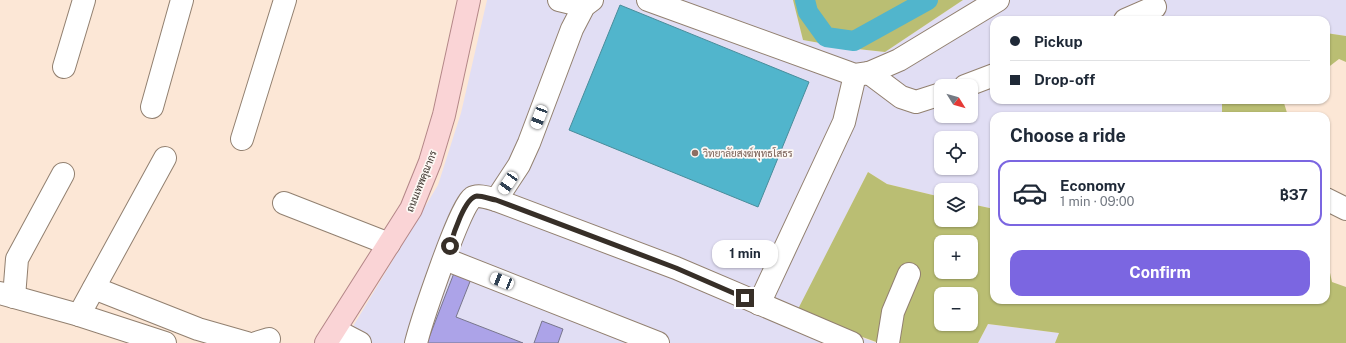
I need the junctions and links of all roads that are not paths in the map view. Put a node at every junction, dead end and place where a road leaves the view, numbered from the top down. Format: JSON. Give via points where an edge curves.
{"nodes":[{"id":1,"x":84,"y":0,"type":"edge"},
{"id":2,"x":182,"y":0,"type":"edge"},
{"id":3,"x":285,"y":0,"type":"edge"},
{"id":4,"x":469,"y":0,"type":"edge"},
{"id":5,"x":559,"y":0,"type":"edge"},
{"id":6,"x":648,"y":0,"type":"edge"},
{"id":7,"x":998,"y":0,"type":"edge"},
{"id":8,"x":588,"y":3,"type":"edge"},
{"id":9,"x":1155,"y":7,"type":"dead end"},
{"id":10,"x":1134,"y":16,"type":"edge"},
{"id":11,"x":64,"y":67,"type":"dead end"},
{"id":12,"x":862,"y":74,"type":"junction"},
{"id":13,"x":990,"y":77,"type":"edge"},
{"id":14,"x":978,"y":81,"type":"edge"},
{"id":15,"x":934,"y":96,"type":"edge"},
{"id":16,"x":152,"y":107,"type":"dead end"},
{"id":17,"x":242,"y":139,"type":"dead end"},
{"id":18,"x":165,"y":158,"type":"dead end"},
{"id":19,"x":63,"y":174,"type":"dead end"},
{"id":20,"x":496,"y":200,"type":"junction"},
{"id":21,"x":1330,"y":200,"type":"edge"},
{"id":22,"x":284,"y":203,"type":"dead end"},
{"id":23,"x":1346,"y":210,"type":"edge"},
{"id":24,"x":389,"y":244,"type":"junction"},
{"id":25,"x":445,"y":259,"type":"junction"},
{"id":26,"x":909,"y":274,"type":"dead end"},
{"id":27,"x":94,"y":288,"type":"junction"},
{"id":28,"x":7,"y":295,"type":"edge"},
{"id":29,"x":759,"y":304,"type":"junction"},
{"id":30,"x":79,"y":315,"type":"junction"},
{"id":31,"x":331,"y":336,"type":"edge"},
{"id":32,"x":165,"y":343,"type":"edge"},
{"id":33,"x":247,"y":343,"type":"edge"},
{"id":34,"x":360,"y":343,"type":"edge"},
{"id":35,"x":416,"y":343,"type":"edge"},
{"id":36,"x":658,"y":343,"type":"edge"},
{"id":37,"x":852,"y":343,"type":"edge"},
{"id":38,"x":888,"y":343,"type":"edge"}],
"edges":[{"from":1,"to":11,"type":"street"},
{"from":2,"to":16,"type":"street"},
{"from":3,"to":17,"type":"street"},
{"from":4,"to":24,"type":"main road","name":"ถนนเทพคุณากร","via":[[446,108],[430,162],[411,209]]},
{"from":5,"to":8,"type":"street"},
{"from":6,"to":12,"type":"street"},
{"from":7,"to":12,"type":"street","via":[[899,60]]},
{"from":8,"to":20,"type":"street","via":[[572,29],[519,165]]},
{"from":9,"to":10,"type":"street"},
{"from":12,"to":15,"type":"street","via":[[901,97],[916,102]]},
{"from":12,"to":29,"type":"street","via":[[844,122]]},
{"from":13,"to":14,"type":"street"},
{"from":18,"to":27,"type":"street"},
{"from":19,"to":28,"type":"street","via":[[17,259]]},
{"from":20,"to":25,"type":"street","via":[[477,196],[471,198]]},
{"from":20,"to":29,"type":"street","via":[[676,268]]},
{"from":21,"to":23,"type":"street"},
{"from":22,"to":24,"type":"street"},
{"from":24,"to":31,"type":"main road","name":"ถนนเทพคุณากร"},
{"from":25,"to":35,"type":"street","via":[[422,317]]},
{"from":25,"to":36,"type":"street"},
{"from":26,"to":38,"type":"street","via":[[893,312]]},
{"from":27,"to":30,"type":"street"},
{"from":27,"to":33,"type":"street","via":[[198,329]]},
{"from":28,"to":30,"type":"street"},
{"from":29,"to":37,"type":"street"},
{"from":30,"to":32,"type":"street"},
{"from":31,"to":34,"type":"street"}]}
